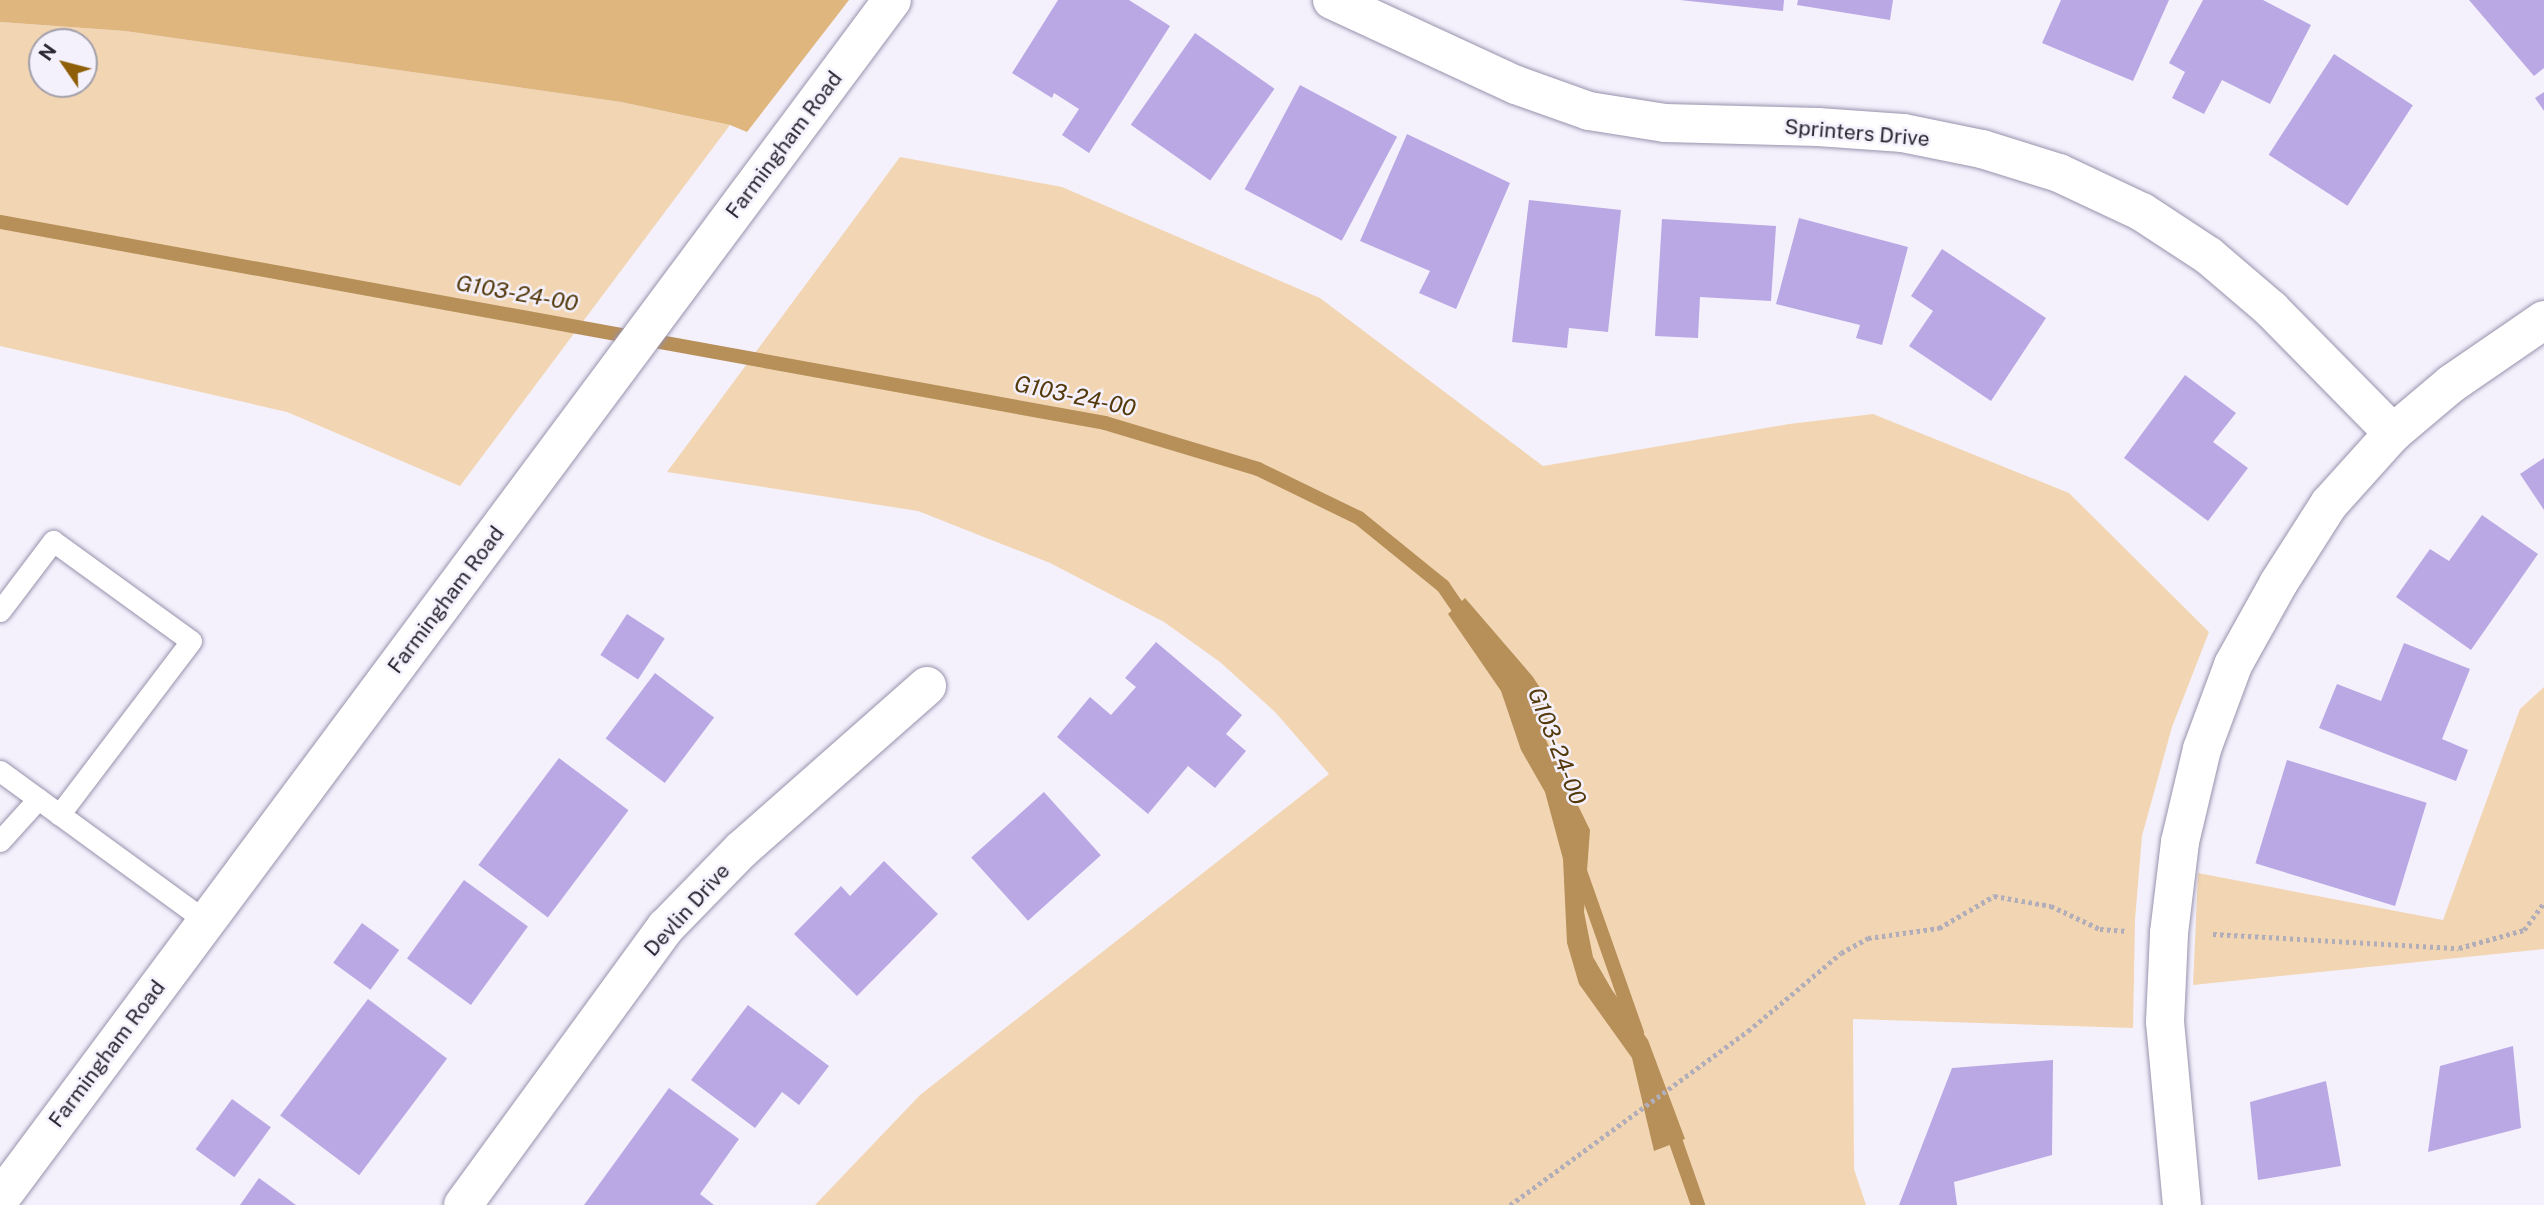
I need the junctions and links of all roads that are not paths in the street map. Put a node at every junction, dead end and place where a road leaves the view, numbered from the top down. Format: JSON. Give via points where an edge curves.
{"nodes":[{"id":1,"x":892,"y":0,"type":"edge"},
{"id":2,"x":1332,"y":0,"type":"edge"},
{"id":3,"x":2544,"y":320,"type":"edge"},
{"id":4,"x":2393,"y":433,"type":"junction"},
{"id":5,"x":0,"y":611,"type":"edge"},
{"id":6,"x":927,"y":685,"type":"dead end"},
{"id":7,"x":0,"y":771,"type":"edge"},
{"id":8,"x":38,"y":799,"type":"junction"},
{"id":9,"x":59,"y":815,"type":"junction"},
{"id":10,"x":0,"y":841,"type":"edge"},
{"id":11,"x":206,"y":922,"type":"junction"},
{"id":12,"x":0,"y":1199,"type":"edge"},
{"id":13,"x":463,"y":1205,"type":"edge"},
{"id":14,"x":2182,"y":1205,"type":"edge"}],
"edges":[{"from":1,"to":11,"type":"street","name":"Farmingham Road"},
{"from":2,"to":4,"type":"street","name":"Sprinters Drive","via":[[1516,85],[1589,111],[1665,123],[1903,133],[1982,149],[2059,173],[2142,212],[2209,256],[2271,309]]},
{"from":3,"to":4,"type":"street","via":[[2451,384]]},
{"from":4,"to":14,"type":"street","via":[[2329,504],[2278,584],[2233,665],[2202,749],[2180,842],[2165,1021]]},
{"from":5,"to":9,"type":"lane","via":[[52,541],[191,641]]},
{"from":6,"to":13,"type":"street","name":"Devlin Drive","via":[[741,850],[666,927]]},
{"from":7,"to":8,"type":"lane"},
{"from":8,"to":9,"type":"lane"},
{"from":8,"to":10,"type":"lane"},
{"from":9,"to":11,"type":"lane"},
{"from":11,"to":12,"type":"street","name":"Farmingham Road"}]}
